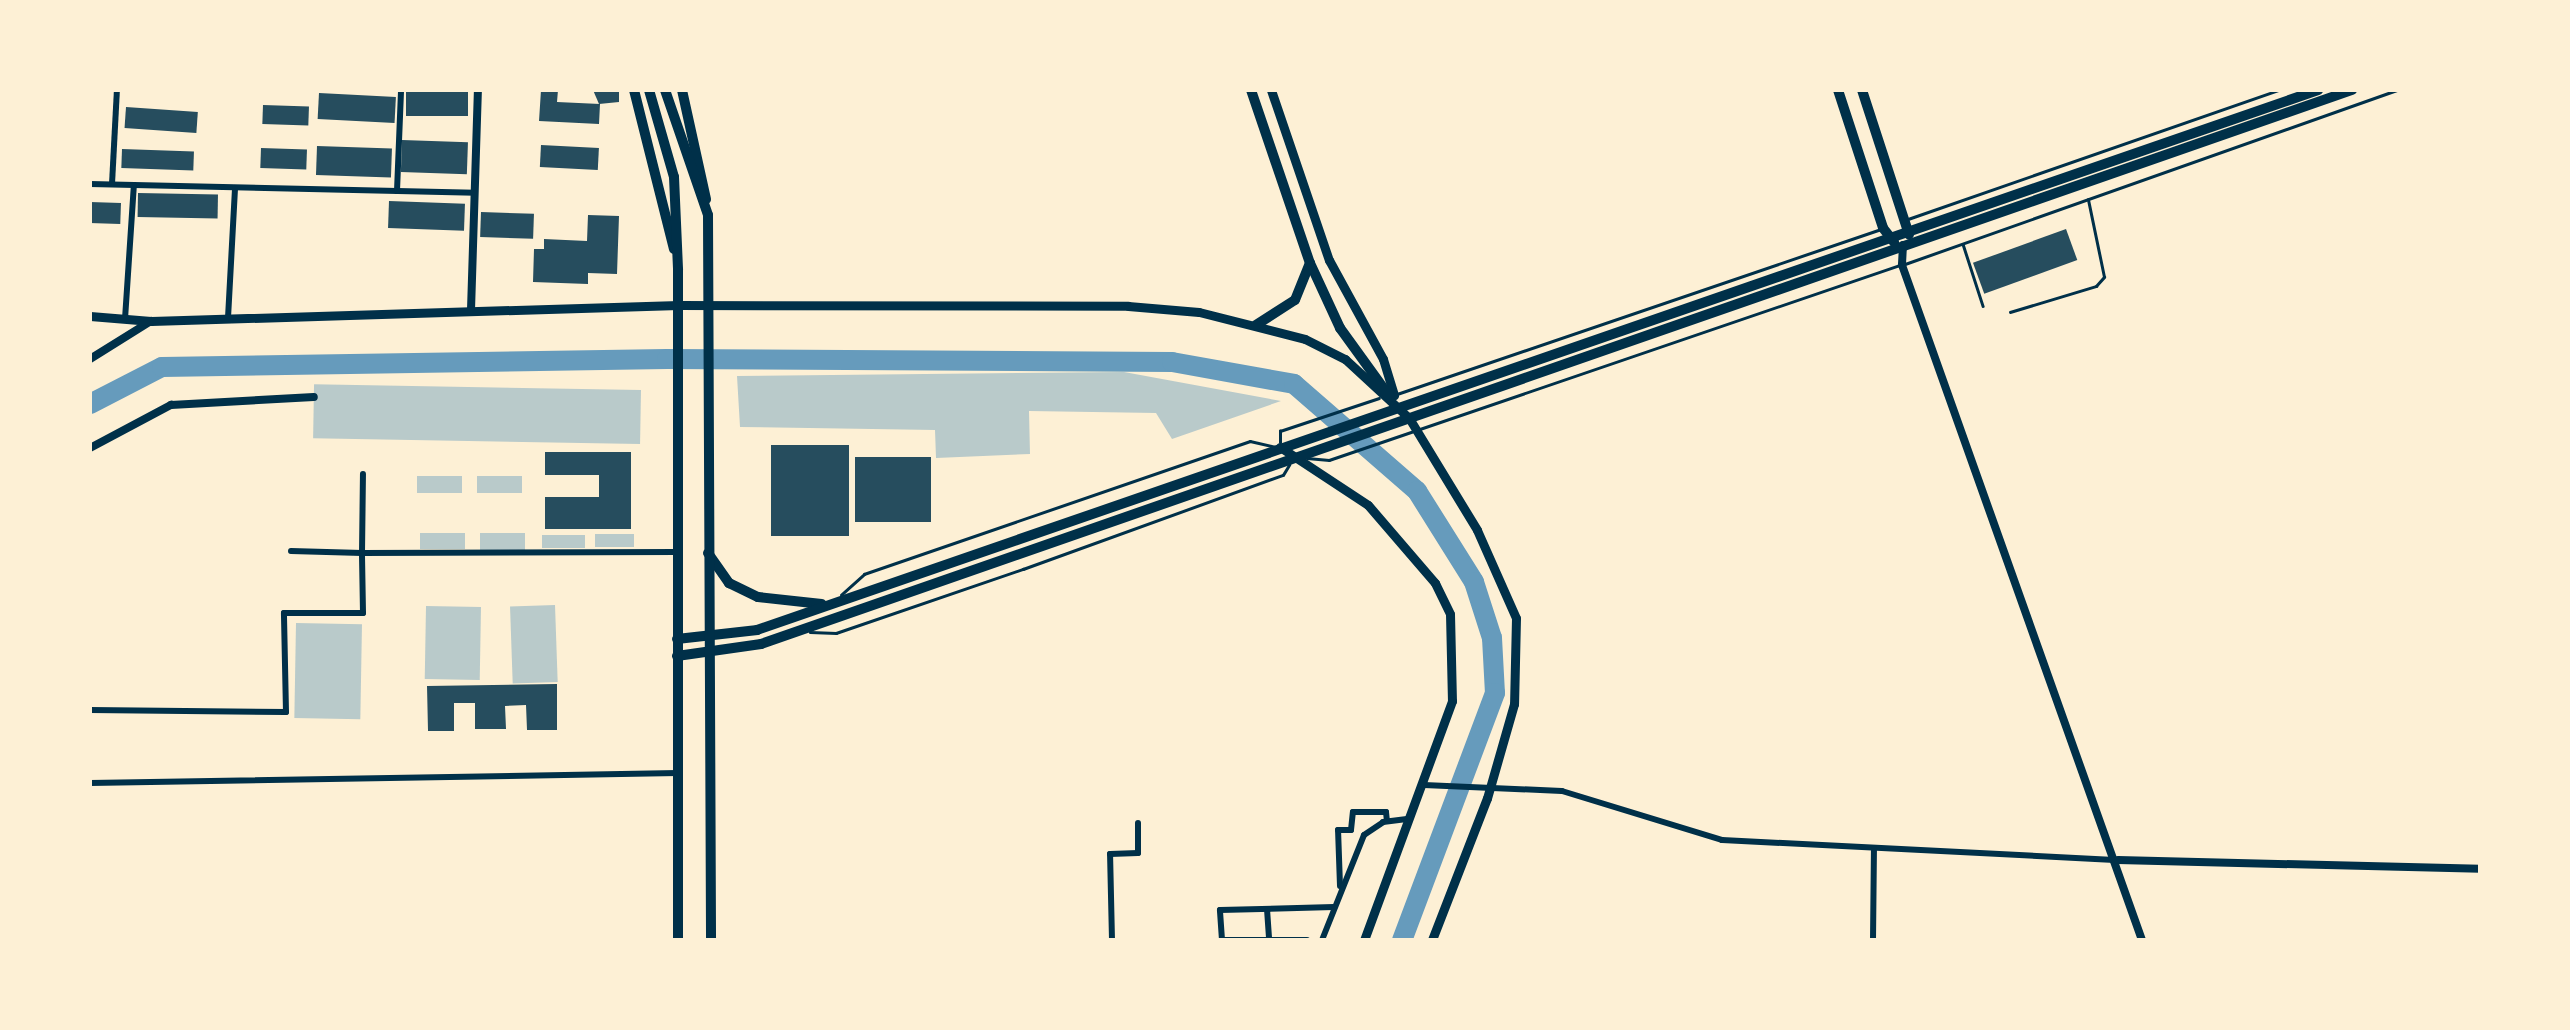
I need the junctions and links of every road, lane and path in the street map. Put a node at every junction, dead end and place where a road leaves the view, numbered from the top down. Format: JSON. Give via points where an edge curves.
{"nodes":[{"id":1,"x":117,"y":90,"type":"edge"},
{"id":2,"x":401,"y":90,"type":"edge"},
{"id":3,"x":478,"y":90,"type":"edge"},
{"id":4,"x":634,"y":90,"type":"edge"},
{"id":5,"x":649,"y":90,"type":"edge"},
{"id":6,"x":664,"y":90,"type":"edge"},
{"id":7,"x":682,"y":90,"type":"edge"},
{"id":8,"x":1251,"y":90,"type":"edge"},
{"id":9,"x":1272,"y":90,"type":"edge"},
{"id":10,"x":1838,"y":90,"type":"edge"},
{"id":11,"x":1862,"y":90,"type":"edge"},
{"id":12,"x":2279,"y":90,"type":"edge"},
{"id":13,"x":2318,"y":90,"type":"edge"},
{"id":14,"x":2352,"y":90,"type":"edge"},
{"id":15,"x":2397,"y":90,"type":"edge"},
{"id":16,"x":90,"y":184,"type":"edge"},
{"id":17,"x":112,"y":184,"type":"junction"},
{"id":18,"x":134,"y":185,"type":"junction"},
{"id":19,"x":235,"y":188,"type":"junction"},
{"id":20,"x":397,"y":191,"type":"junction"},
{"id":21,"x":476,"y":193,"type":"junction"},
{"id":22,"x":2088,"y":199,"type":"junction"},
{"id":23,"x":708,"y":215,"type":"junction"},
{"id":24,"x":1908,"y":226,"type":"junction"},
{"id":25,"x":1885,"y":234,"type":"junction"},
{"id":26,"x":1963,"y":243,"type":"junction"},
{"id":27,"x":1903,"y":245,"type":"junction"},
{"id":28,"x":1310,"y":263,"type":"junction"},
{"id":29,"x":1902,"y":265,"type":"junction"},
{"id":30,"x":678,"y":270,"type":"junction"},
{"id":31,"x":679,"y":305,"type":"junction"},
{"id":32,"x":710,"y":305,"type":"junction"},
{"id":33,"x":1983,"y":306,"type":"dead end"},
{"id":34,"x":470,"y":310,"type":"junction"},
{"id":35,"x":2010,"y":312,"type":"dead end"},
{"id":36,"x":90,"y":316,"type":"edge"},
{"id":37,"x":228,"y":318,"type":"junction"},
{"id":38,"x":125,"y":320,"type":"junction"},
{"id":39,"x":151,"y":321,"type":"junction"},
{"id":40,"x":1256,"y":325,"type":"junction"},
{"id":41,"x":90,"y":358,"type":"edge"},
{"id":42,"x":314,"y":397,"type":"dead end"},
{"id":43,"x":1391,"y":399,"type":"junction"},
{"id":44,"x":1412,"y":424,"type":"junction"},
{"id":45,"x":1280,"y":447,"type":"junction"},
{"id":46,"x":90,"y":448,"type":"edge"},
{"id":47,"x":1294,"y":457,"type":"junction"},
{"id":48,"x":363,"y":474,"type":"dead end"},
{"id":49,"x":290,"y":552,"type":"dead end"},
{"id":50,"x":676,"y":552,"type":"junction"},
{"id":51,"x":362,"y":553,"type":"junction"},
{"id":52,"x":708,"y":553,"type":"junction"},
{"id":53,"x":833,"y":604,"type":"junction"},
{"id":54,"x":793,"y":632,"type":"junction"},
{"id":55,"x":676,"y":640,"type":"junction"},
{"id":56,"x":707,"y":640,"type":"junction"},
{"id":57,"x":707,"y":655,"type":"junction"},
{"id":58,"x":677,"y":656,"type":"junction"},
{"id":59,"x":90,"y":710,"type":"edge"},
{"id":60,"x":678,"y":772,"type":"junction"},
{"id":61,"x":90,"y":784,"type":"edge"},
{"id":62,"x":1424,"y":785,"type":"junction"},
{"id":63,"x":1490,"y":786,"type":"junction"},
{"id":64,"x":1409,"y":819,"type":"junction"},
{"id":65,"x":1388,"y":821,"type":"junction"},
{"id":66,"x":1138,"y":823,"type":"dead end"},
{"id":67,"x":1874,"y":848,"type":"junction"},
{"id":68,"x":2118,"y":860,"type":"junction"},
{"id":69,"x":2480,"y":869,"type":"edge"},
{"id":70,"x":1340,"y":892,"type":"junction"},
{"id":71,"x":1334,"y":907,"type":"junction"},
{"id":72,"x":1267,"y":909,"type":"junction"},
{"id":73,"x":1322,"y":938,"type":"edge"},
{"id":74,"x":1269,"y":939,"type":"edge"},
{"id":75,"x":1308,"y":939,"type":"edge"},
{"id":76,"x":678,"y":940,"type":"edge"},
{"id":77,"x":710,"y":940,"type":"edge"},
{"id":78,"x":1112,"y":940,"type":"edge"},
{"id":79,"x":1222,"y":940,"type":"edge"},
{"id":80,"x":1364,"y":940,"type":"edge"},
{"id":81,"x":1432,"y":940,"type":"edge"},
{"id":82,"x":1874,"y":940,"type":"edge"},
{"id":83,"x":2142,"y":940,"type":"edge"}],
"edges":[{"from":1,"to":17,"type":"street"},
{"from":2,"to":20,"type":"street"},
{"from":3,"to":21,"type":"street"},
{"from":4,"to":30,"type":"main road"},
{"from":5,"to":30,"type":"main road","via":[[674,177]]},
{"from":6,"to":23,"type":"main road"},
{"from":7,"to":23,"type":"main road"},
{"from":8,"to":28,"type":"main road"},
{"from":9,"to":43,"type":"main road","via":[[1330,260],[1383,359]]},
{"from":10,"to":25,"type":"main road"},
{"from":11,"to":24,"type":"main road"},
{"from":12,"to":24,"type":"lane"},
{"from":13,"to":24,"type":"main road"},
{"from":14,"to":27,"type":"main road"},
{"from":15,"to":22,"type":"lane"},
{"from":16,"to":17,"type":"street"},
{"from":17,"to":18,"type":"street"},
{"from":18,"to":19,"type":"street"},
{"from":18,"to":38,"type":"street"},
{"from":19,"to":20,"type":"street"},
{"from":19,"to":37,"type":"street"},
{"from":20,"to":21,"type":"street"},
{"from":21,"to":34,"type":"street"},
{"from":22,"to":26,"type":"lane"},
{"from":22,"to":35,"type":"lane","via":[[2104,277],[2096,286]]},
{"from":23,"to":32,"type":"main road"},
{"from":24,"to":25,"type":"main road"},
{"from":24,"to":27,"type":"main road"},
{"from":25,"to":27,"type":"main road"},
{"from":25,"to":43,"type":"main road"},
{"from":26,"to":29,"type":"lane"},
{"from":26,"to":33,"type":"lane"},
{"from":27,"to":29,"type":"street"},
{"from":27,"to":44,"type":"main road"},
{"from":28,"to":40,"type":"main road","via":[[1295,300]]},
{"from":28,"to":43,"type":"main road","via":[[1340,328]]},
{"from":29,"to":44,"type":"lane"},
{"from":29,"to":68,"type":"street","via":[[2041,666]]},
{"from":30,"to":31,"type":"main road"},
{"from":31,"to":32,"type":"main road"},
{"from":31,"to":34,"type":"main road"},
{"from":31,"to":50,"type":"main road"},
{"from":32,"to":40,"type":"main road","via":[[1128,306]]},
{"from":32,"to":52,"type":"main road"},
{"from":34,"to":37,"type":"main road"},
{"from":36,"to":38,"type":"main road"},
{"from":37,"to":39,"type":"main road"},
{"from":38,"to":39,"type":"main road"},
{"from":39,"to":41,"type":"street"},
{"from":40,"to":43,"type":"main road","via":[[1345,359]]},
{"from":42,"to":46,"type":"street","via":[[172,405]]},
{"from":43,"to":44,"type":"main road"},
{"from":43,"to":45,"type":"main road","via":[[1375,412]]},
{"from":43,"to":45,"type":"lane","via":[[1367,399],[1280,430]]},
{"from":44,"to":47,"type":"main road"},
{"from":44,"to":63,"type":"main road","via":[[1478,530],[1516,618],[1514,704]]},
{"from":45,"to":47,"type":"main road"},
{"from":45,"to":53,"type":"main road"},
{"from":45,"to":53,"type":"lane","via":[[1250,441],[864,574]]},
{"from":47,"to":54,"type":"main road"},
{"from":47,"to":54,"type":"lane","via":[[1283,475],[1023,569],[836,632]]},
{"from":47,"to":62,"type":"main road","via":[[1368,505],[1436,583],[1450,614],[1452,701]]},
{"from":48,"to":51,"type":"street"},
{"from":49,"to":51,"type":"street"},
{"from":50,"to":51,"type":"street"},
{"from":50,"to":55,"type":"main road"},
{"from":51,"to":59,"type":"street","via":[[363,614],[284,614],[286,712]]},
{"from":52,"to":53,"type":"main road","via":[[730,583],[758,597]]},
{"from":52,"to":56,"type":"main road"},
{"from":53,"to":56,"type":"main road"},
{"from":54,"to":57,"type":"main road"},
{"from":55,"to":56,"type":"main road"},
{"from":55,"to":58,"type":"main road"},
{"from":56,"to":57,"type":"main road"},
{"from":57,"to":58,"type":"main road"},
{"from":57,"to":77,"type":"main road"},
{"from":58,"to":60,"type":"main road"},
{"from":60,"to":61,"type":"street"},
{"from":60,"to":76,"type":"main road"},
{"from":62,"to":63,"type":"street"},
{"from":62,"to":64,"type":"main road"},
{"from":63,"to":67,"type":"street","via":[[1562,791],[1722,840]]},
{"from":63,"to":81,"type":"main road"},
{"from":64,"to":65,"type":"street"},
{"from":64,"to":80,"type":"main road"},
{"from":65,"to":70,"type":"street","via":[[1364,835]]},
{"from":65,"to":70,"type":"street","via":[[1386,812],[1353,812],[1351,830],[1338,830]]},
{"from":66,"to":78,"type":"street","via":[[1138,852],[1110,854]]},
{"from":67,"to":68,"type":"street"},
{"from":67,"to":82,"type":"street"},
{"from":68,"to":69,"type":"street"},
{"from":68,"to":83,"type":"street"},
{"from":70,"to":71,"type":"street"},
{"from":71,"to":72,"type":"street"},
{"from":71,"to":73,"type":"street"},
{"from":72,"to":74,"type":"street"},
{"from":72,"to":79,"type":"street","via":[[1220,910]]},
{"from":73,"to":75,"type":"street"},
{"from":74,"to":75,"type":"street"},
{"from":74,"to":79,"type":"street"}]}
